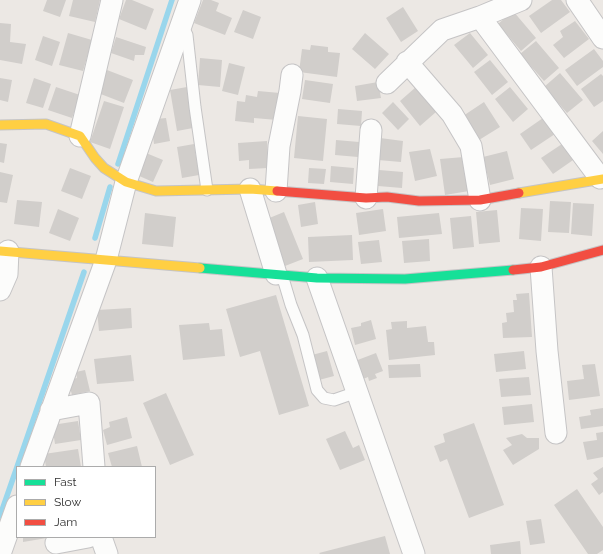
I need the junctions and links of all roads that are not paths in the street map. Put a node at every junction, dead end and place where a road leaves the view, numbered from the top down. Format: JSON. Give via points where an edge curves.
{"nodes":[{"id":1,"x":112,"y":0,"type":"edge"},
{"id":2,"x":190,"y":0,"type":"edge"},
{"id":3,"x":519,"y":0,"type":"edge"},
{"id":4,"x":577,"y":0,"type":"edge"},
{"id":5,"x":480,"y":17,"type":"junction"},
{"id":6,"x":181,"y":24,"type":"junction"},
{"id":7,"x":603,"y":38,"type":"edge"},
{"id":8,"x":407,"y":62,"type":"junction"},
{"id":9,"x":292,"y":75,"type":"dead end"},
{"id":10,"x":387,"y":83,"type":"dead end"},
{"id":11,"x":0,"y":125,"type":"edge"},
{"id":12,"x":371,"y":130,"type":"dead end"},
{"id":13,"x":80,"y":136,"type":"junction"},
{"id":14,"x":602,"y":179,"type":"edge"},
{"id":15,"x":126,"y":182,"type":"junction"},
{"id":16,"x":250,"y":189,"type":"junction"},
{"id":17,"x":207,"y":190,"type":"junction"},
{"id":18,"x":276,"y":191,"type":"junction"},
{"id":19,"x":366,"y":198,"type":"junction"},
{"id":20,"x":480,"y":200,"type":"junction"},
{"id":21,"x":603,"y":250,"type":"edge"},
{"id":22,"x":4,"y":251,"type":"edge"},
{"id":23,"x":106,"y":260,"type":"junction"},
{"id":24,"x":541,"y":267,"type":"junction"},
{"id":25,"x":279,"y":275,"type":"junction"},
{"id":26,"x":317,"y":278,"type":"junction"},
{"id":27,"x":0,"y":290,"type":"edge"},
{"id":28,"x":357,"y":392,"type":"junction"},
{"id":29,"x":51,"y":410,"type":"junction"},
{"id":30,"x":556,"y":433,"type":"dead end"},
{"id":31,"x":31,"y":466,"type":"edge"},
{"id":32,"x":94,"y":466,"type":"edge"},
{"id":33,"x":16,"y":509,"type":"edge"},
{"id":34,"x":83,"y":538,"type":"edge"},
{"id":35,"x":101,"y":538,"type":"edge"},
{"id":36,"x":56,"y":543,"type":"dead end"},
{"id":37,"x":0,"y":554,"type":"edge"},
{"id":38,"x":107,"y":554,"type":"edge"},
{"id":39,"x":414,"y":554,"type":"edge"}],
"edges":[{"from":1,"to":13,"type":"street"},
{"from":2,"to":6,"type":"street"},
{"from":3,"to":5,"type":"street"},
{"from":4,"to":7,"type":"street"},
{"from":5,"to":8,"type":"street","via":[[442,30]]},
{"from":5,"to":14,"type":"street"},
{"from":6,"to":15,"type":"street"},
{"from":6,"to":17,"type":"lane","via":[[187,34]]},
{"from":8,"to":10,"type":"street"},
{"from":8,"to":20,"type":"street","via":[[452,114],[471,146]]},
{"from":9,"to":18,"type":"street","via":[[279,146]]},
{"from":11,"to":13,"type":"street","via":[[46,124]]},
{"from":12,"to":19,"type":"street"},
{"from":13,"to":15,"type":"street","via":[[104,168]]},
{"from":14,"to":20,"type":"street"},
{"from":15,"to":17,"type":"street","via":[[156,191]]},
{"from":15,"to":23,"type":"street"},
{"from":16,"to":17,"type":"street"},
{"from":16,"to":18,"type":"street"},
{"from":16,"to":25,"type":"street"},
{"from":18,"to":19,"type":"street"},
{"from":19,"to":20,"type":"street","via":[[387,197],[419,201]]},
{"from":21,"to":24,"type":"street"},
{"from":22,"to":23,"type":"street"},
{"from":22,"to":27,"type":"street","via":[[7,274]]},
{"from":23,"to":25,"type":"street"},
{"from":23,"to":29,"type":"street"},
{"from":24,"to":26,"type":"street","via":[[405,279]]},
{"from":24,"to":30,"type":"street"},
{"from":25,"to":26,"type":"street"},
{"from":25,"to":28,"type":"lane","via":[[303,334],[317,390],[324,398],[334,400]]},
{"from":26,"to":28,"type":"street"},
{"from":28,"to":39,"type":"street"},
{"from":29,"to":31,"type":"street"},
{"from":29,"to":32,"type":"street","via":[[89,403]]},
{"from":33,"to":37,"type":"street"},
{"from":34,"to":36,"type":"street"},
{"from":35,"to":38,"type":"street"}]}
